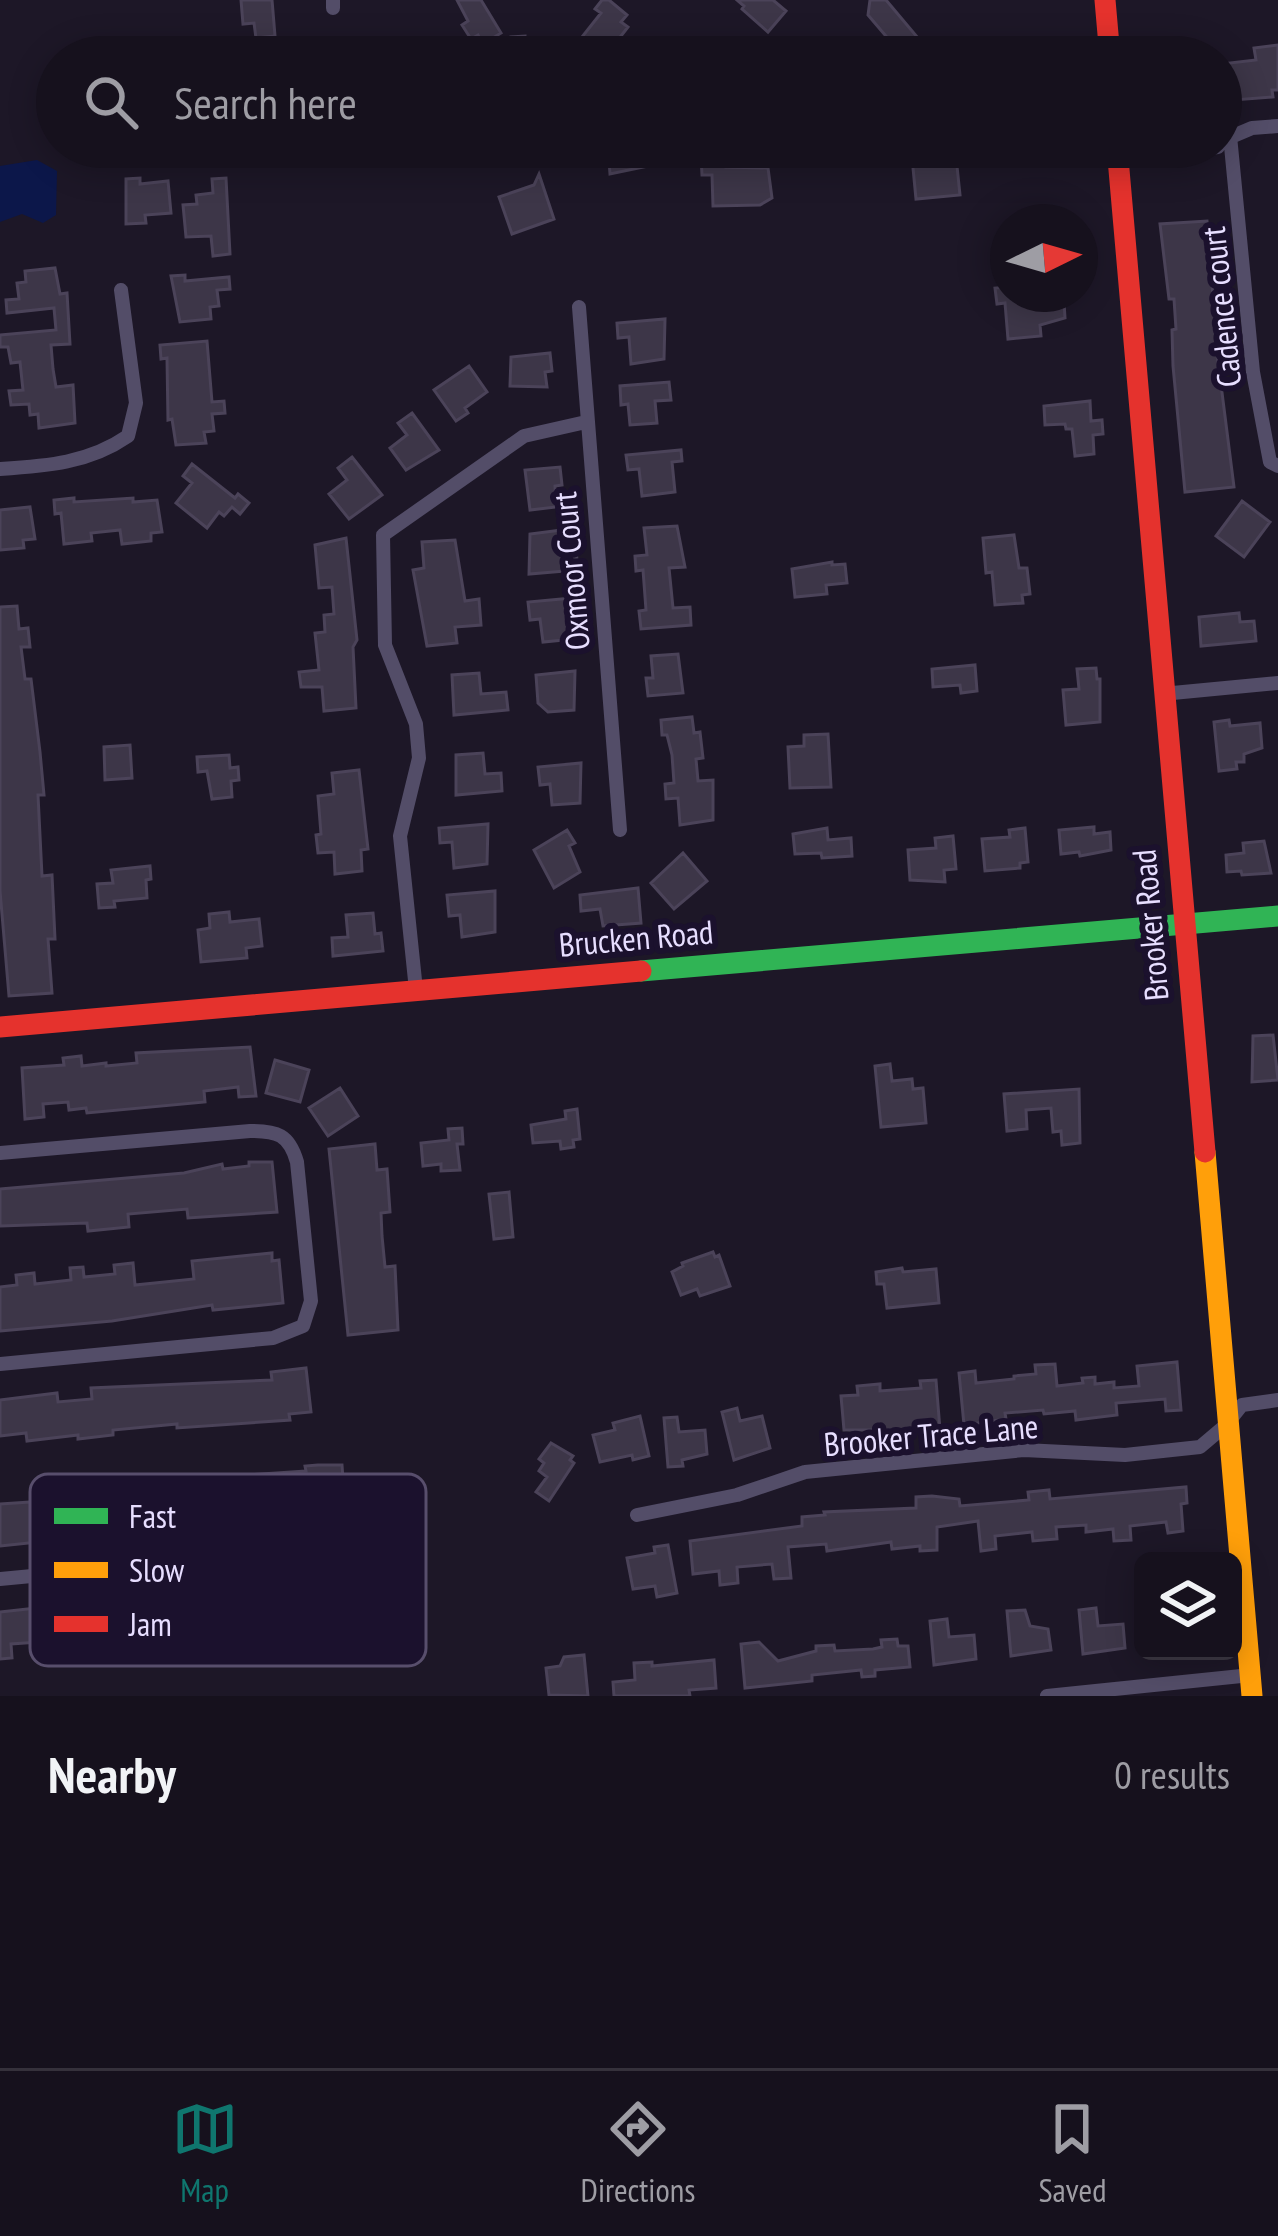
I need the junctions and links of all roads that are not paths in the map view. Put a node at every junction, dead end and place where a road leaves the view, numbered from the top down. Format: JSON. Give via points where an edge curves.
{"nodes":[{"id":1,"x":1105,"y":0,"type":"edge"},
{"id":2,"x":1108,"y":36,"type":"edge"},
{"id":3,"x":1278,"y":125,"type":"edge"},
{"id":4,"x":1242,"y":135,"type":"edge"},
{"id":5,"x":1119,"y":168,"type":"edge"},
{"id":6,"x":1227,"y":168,"type":"edge"},
{"id":7,"x":121,"y":290,"type":"dead end"},
{"id":8,"x":578,"y":307,"type":"dead end"},
{"id":9,"x":586,"y":422,"type":"junction"},
{"id":10,"x":1278,"y":466,"type":"edge"},
{"id":11,"x":0,"y":470,"type":"edge"},
{"id":12,"x":1278,"y":683,"type":"edge"},
{"id":13,"x":1162,"y":694,"type":"junction"},
{"id":14,"x":620,"y":830,"type":"dead end"},
{"id":15,"x":1278,"y":916,"type":"edge"},
{"id":16,"x":1183,"y":925,"type":"junction"},
{"id":17,"x":416,"y":990,"type":"junction"},
{"id":18,"x":0,"y":1027,"type":"edge"},
{"id":19,"x":0,"y":1153,"type":"edge"},
{"id":20,"x":0,"y":1364,"type":"edge"},
{"id":21,"x":1278,"y":1400,"type":"edge"},
{"id":22,"x":1226,"y":1425,"type":"junction"},
{"id":23,"x":637,"y":1515,"type":"dead end"},
{"id":24,"x":30,"y":1576,"type":"edge"},
{"id":25,"x":0,"y":1579,"type":"edge"},
{"id":26,"x":1252,"y":1685,"type":"edge"},
{"id":27,"x":1047,"y":1696,"type":"edge"}],
"edges":[{"from":1,"to":2,"type":"street"},
{"from":3,"to":4,"type":"street"},
{"from":5,"to":13,"type":"street","name":"Brooker Road"},
{"from":6,"to":10,"type":"street","name":"Cadence court","via":[[1253,372],[1270,462]]},
{"from":7,"to":11,"type":"street","via":[[136,403],[128,436],[104,453]]},
{"from":8,"to":9,"type":"street","name":"Oxmoor Court"},
{"from":9,"to":14,"type":"street","name":"Oxmoor Court"},
{"from":9,"to":17,"type":"street","via":[[524,436],[383,535],[385,646],[416,724],[419,758],[400,836]]},
{"from":12,"to":13,"type":"street"},
{"from":13,"to":16,"type":"street","name":"Brooker Road"},
{"from":15,"to":16,"type":"street","name":"Brucken Road"},
{"from":16,"to":17,"type":"street","name":"Brucken Road"},
{"from":16,"to":22,"type":"street","name":"Brooker Road"},
{"from":17,"to":18,"type":"street","name":"Brucken Road"},
{"from":19,"to":20,"type":"street","via":[[282,1134],[297,1162],[311,1301],[303,1326],[273,1337]]},
{"from":21,"to":22,"type":"street","name":"Brooker Trace Lane","via":[[1243,1405]]},
{"from":22,"to":23,"type":"street","name":"Brooker Trace Lane","via":[[1200,1447],[1125,1455],[1024,1450],[805,1472]]},
{"from":22,"to":26,"type":"street","name":"Brooker Road"},
{"from":24,"to":25,"type":"street"},
{"from":26,"to":27,"type":"street"}]}
